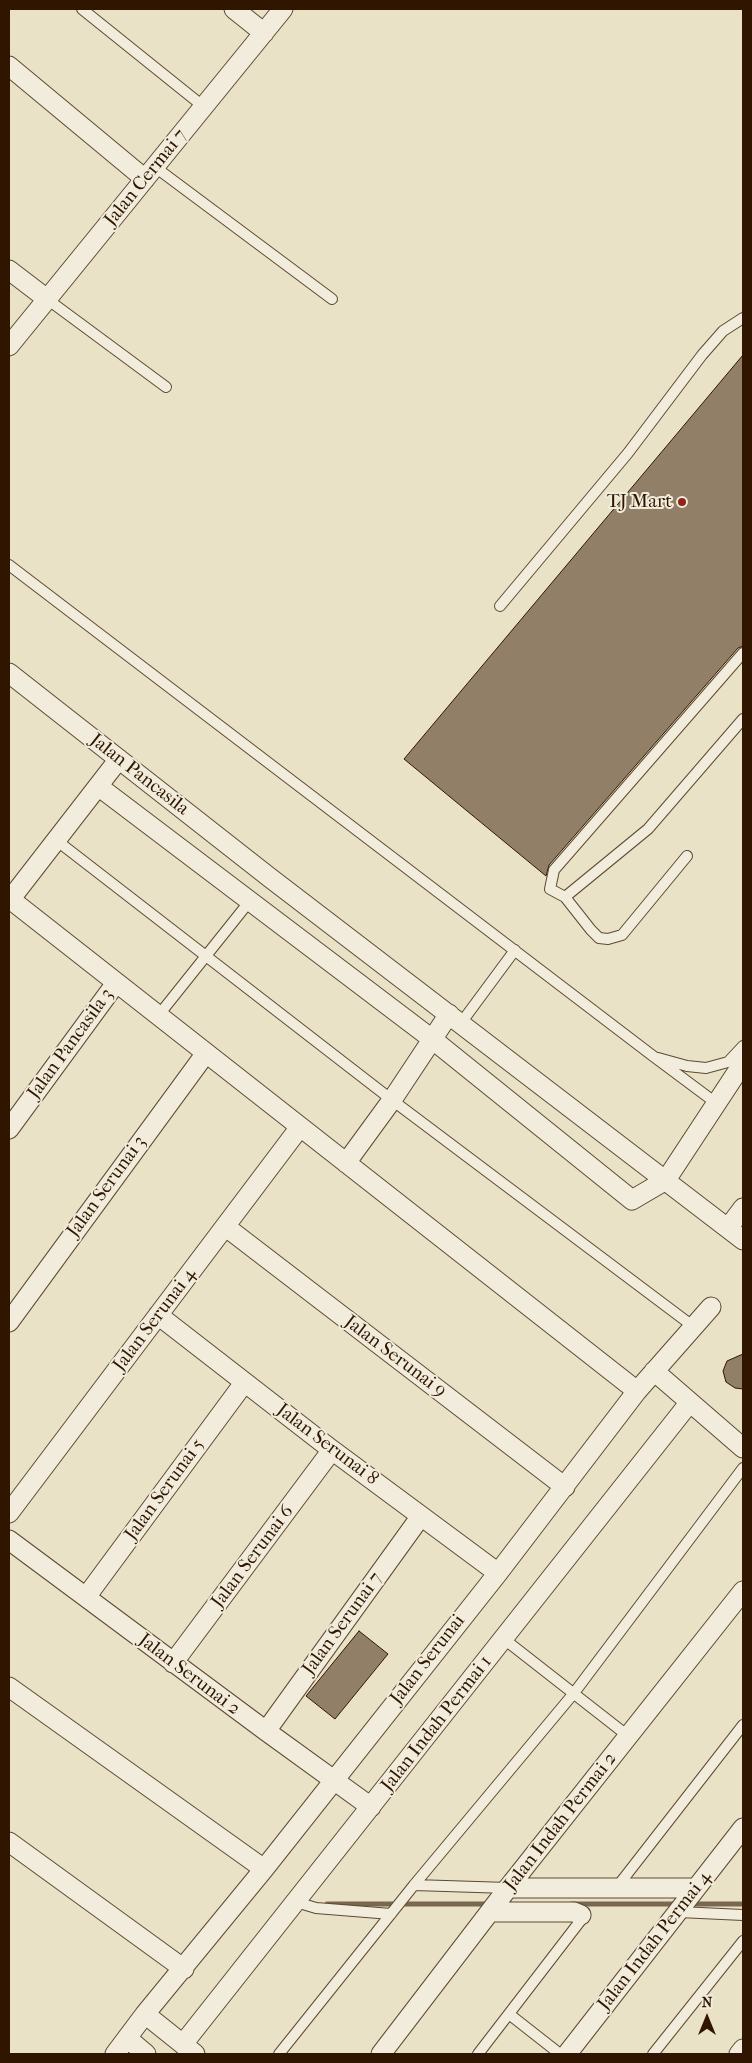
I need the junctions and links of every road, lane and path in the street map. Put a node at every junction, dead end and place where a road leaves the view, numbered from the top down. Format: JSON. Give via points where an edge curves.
{"nodes":[{"id":1,"x":82,"y":9,"type":"edge"},
{"id":2,"x":234,"y":9,"type":"edge"},
{"id":3,"x":284,"y":9,"type":"edge"},
{"id":4,"x":264,"y":33,"type":"junction"},
{"id":5,"x":9,"y":66,"type":"edge"},
{"id":6,"x":204,"y":107,"type":"junction"},
{"id":7,"x":150,"y":173,"type":"junction"},
{"id":8,"x":9,"y":270,"type":"edge"},
{"id":9,"x":47,"y":299,"type":"junction"},
{"id":10,"x":332,"y":299,"type":"dead end"},
{"id":11,"x":743,"y":318,"type":"edge"},
{"id":12,"x":9,"y":346,"type":"edge"},
{"id":13,"x":166,"y":387,"type":"dead end"},
{"id":14,"x":9,"y":565,"type":"edge"},
{"id":15,"x":500,"y":606,"type":"dead end"},
{"id":16,"x":743,"y":653,"type":"edge"},
{"id":17,"x":9,"y":673,"type":"edge"},
{"id":18,"x":743,"y":718,"type":"edge"},
{"id":19,"x":119,"y":759,"type":"junction"},
{"id":20,"x":98,"y":786,"type":"junction"},
{"id":21,"x":56,"y":840,"type":"junction"},
{"id":22,"x":687,"y":856,"type":"dead end"},
{"id":23,"x":269,"y":877,"type":"junction"},
{"id":24,"x":565,"y":898,"type":"junction"},
{"id":25,"x":9,"y":900,"type":"edge"},
{"id":26,"x":250,"y":902,"type":"junction"},
{"id":27,"x":515,"y":950,"type":"junction"},
{"id":28,"x":205,"y":957,"type":"junction"},
{"id":29,"x":116,"y":983,"type":"junction"},
{"id":30,"x":158,"y":1016,"type":"junction"},
{"id":31,"x":455,"y":1018,"type":"junction"},
{"id":32,"x":432,"y":1039,"type":"junction"},
{"id":33,"x":743,"y":1046,"type":"edge"},
{"id":34,"x":206,"y":1053,"type":"junction"},
{"id":35,"x":653,"y":1056,"type":"junction"},
{"id":36,"x":743,"y":1063,"type":"edge"},
{"id":37,"x":392,"y":1100,"type":"junction"},
{"id":38,"x":716,"y":1103,"type":"junction"},
{"id":39,"x":300,"y":1127,"type":"junction"},
{"id":40,"x":9,"y":1129,"type":"edge"},
{"id":41,"x":346,"y":1163,"type":"junction"},
{"id":42,"x":666,"y":1180,"type":"junction"},
{"id":43,"x":743,"y":1208,"type":"edge"},
{"id":44,"x":226,"y":1227,"type":"junction"},
{"id":45,"x":728,"y":1228,"type":"junction"},
{"id":46,"x":743,"y":1240,"type":"edge"},
{"id":47,"x":711,"y":1307,"type":"dead end"},
{"id":48,"x":158,"y":1316,"type":"junction"},
{"id":49,"x":9,"y":1322,"type":"edge"},
{"id":50,"x":694,"y":1327,"type":"junction"},
{"id":51,"x":654,"y":1372,"type":"junction"},
{"id":52,"x":244,"y":1383,"type":"junction"},
{"id":53,"x":637,"y":1391,"type":"junction"},
{"id":54,"x":690,"y":1402,"type":"junction"},
{"id":55,"x":741,"y":1442,"type":"edge"},
{"id":56,"x":332,"y":1450,"type":"junction"},
{"id":57,"x":743,"y":1468,"type":"edge"},
{"id":58,"x":565,"y":1487,"type":"junction"},
{"id":59,"x":9,"y":1513,"type":"edge"},
{"id":60,"x":421,"y":1516,"type":"junction"},
{"id":61,"x":9,"y":1540,"type":"edge"},
{"id":62,"x":498,"y":1573,"type":"junction"},
{"id":63,"x":86,"y":1597,"type":"junction"},
{"id":64,"x":740,"y":1604,"type":"edge"},
{"id":65,"x":504,"y":1639,"type":"junction"},
{"id":66,"x":173,"y":1663,"type":"junction"},
{"id":67,"x":9,"y":1687,"type":"edge"},
{"id":68,"x":574,"y":1693,"type":"junction"},
{"id":69,"x":743,"y":1725,"type":"edge"},
{"id":70,"x":266,"y":1731,"type":"junction"},
{"id":71,"x":628,"y":1736,"type":"junction"},
{"id":72,"x":333,"y":1781,"type":"junction"},
{"id":73,"x":371,"y":1807,"type":"junction"},
{"id":74,"x":743,"y":1828,"type":"edge"},
{"id":75,"x":9,"y":1842,"type":"edge"},
{"id":76,"x":264,"y":1870,"type":"junction"},
{"id":77,"x":414,"y":1885,"type":"junction"},
{"id":78,"x":617,"y":1887,"type":"junction"},
{"id":79,"x":508,"y":1888,"type":"junction"},
{"id":80,"x":687,"y":1901,"type":"junction"},
{"id":81,"x":296,"y":1902,"type":"junction"},
{"id":82,"x":490,"y":1912,"type":"junction"},
{"id":83,"x":391,"y":1914,"type":"junction"},
{"id":84,"x":581,"y":1915,"type":"joint"},
{"id":85,"x":743,"y":1915,"type":"edge"},
{"id":86,"x":743,"y":1941,"type":"edge"},
{"id":87,"x":184,"y":1969,"type":"junction"},
{"id":88,"x":145,"y":2014,"type":"junction"},
{"id":89,"x":509,"y":2014,"type":"junction"},
{"id":90,"x":127,"y":2038,"type":"junction"},
{"id":91,"x":189,"y":2049,"type":"edge"},
{"id":92,"x":743,"y":2049,"type":"edge"},
{"id":93,"x":115,"y":2054,"type":"edge"},
{"id":94,"x":146,"y":2054,"type":"edge"},
{"id":95,"x":279,"y":2054,"type":"edge"},
{"id":96,"x":381,"y":2054,"type":"edge"},
{"id":97,"x":478,"y":2054,"type":"edge"},
{"id":98,"x":560,"y":2054,"type":"edge"},
{"id":99,"x":566,"y":2054,"type":"edge"},
{"id":100,"x":653,"y":2054,"type":"edge"},
{"id":101,"x":739,"y":2054,"type":"edge"}],
"edges":[{"from":1,"to":6,"type":"lane"},
{"from":2,"to":4,"type":"street"},
{"from":3,"to":4,"type":"street","name":"Jalan Cermai 7"},
{"from":4,"to":6,"type":"street","name":"Jalan Cermai 7"},
{"from":5,"to":7,"type":"street"},
{"from":6,"to":7,"type":"street","name":"Jalan Cermai 7"},
{"from":7,"to":9,"type":"street","name":"Jalan Cermai 7"},
{"from":7,"to":10,"type":"lane"},
{"from":8,"to":9,"type":"street"},
{"from":9,"to":12,"type":"street","name":"Jalan Cermai 7"},
{"from":9,"to":13,"type":"lane"},
{"from":11,"to":15,"type":"lane","via":[[723,332],[702,355],[628,453]]},
{"from":14,"to":27,"type":"lane"},
{"from":16,"to":24,"type":"lane","via":[[554,870],[550,888]]},
{"from":17,"to":19,"type":"street","name":"Jalan Pancasila"},
{"from":18,"to":24,"type":"lane","via":[[648,829]]},
{"from":19,"to":20,"type":"street"},
{"from":19,"to":23,"type":"street","name":"Jalan Pancasila"},
{"from":20,"to":21,"type":"street"},
{"from":20,"to":26,"type":"street"},
{"from":21,"to":25,"type":"street"},
{"from":21,"to":28,"type":"lane"},
{"from":22,"to":24,"type":"lane","via":[[622,935],[608,940],[591,930]]},
{"from":23,"to":26,"type":"street"},
{"from":23,"to":31,"type":"street","name":"Jalan Pancasila"},
{"from":25,"to":29,"type":"street"},
{"from":26,"to":28,"type":"lane"},
{"from":26,"to":32,"type":"street"},
{"from":27,"to":31,"type":"lane"},
{"from":27,"to":35,"type":"lane"},
{"from":28,"to":30,"type":"lane"},
{"from":28,"to":37,"type":"lane"},
{"from":29,"to":30,"type":"street"},
{"from":29,"to":40,"type":"street","name":"Jalan Pancasila 3"},
{"from":30,"to":34,"type":"street"},
{"from":31,"to":32,"type":"street"},
{"from":31,"to":42,"type":"street","name":"Jalan Pancasila"},
{"from":32,"to":37,"type":"street"},
{"from":32,"to":42,"type":"street","via":[[632,1200]]},
{"from":33,"to":35,"type":"lane","via":[[728,1062],[706,1068]]},
{"from":34,"to":39,"type":"street"},
{"from":34,"to":49,"type":"street","name":"Jalan Serunai 3"},
{"from":35,"to":38,"type":"lane"},
{"from":36,"to":38,"type":"street"},
{"from":37,"to":41,"type":"street"},
{"from":37,"to":50,"type":"lane"},
{"from":38,"to":42,"type":"street"},
{"from":39,"to":41,"type":"street"},
{"from":39,"to":44,"type":"street","name":"Jalan Serunai 4"},
{"from":41,"to":53,"type":"street"},
{"from":42,"to":45,"type":"street","name":"Jalan Pancasila"},
{"from":43,"to":45,"type":"street"},
{"from":44,"to":48,"type":"street","name":"Jalan Serunai 4"},
{"from":44,"to":58,"type":"street","name":"Jalan Serunai 9"},
{"from":45,"to":46,"type":"street","name":"Jalan Pancasila"},
{"from":47,"to":50,"type":"street","name":"Jalan Serunai"},
{"from":48,"to":52,"type":"street","name":"Jalan Serunai 8"},
{"from":48,"to":59,"type":"street","name":"Jalan Serunai 4"},
{"from":50,"to":51,"type":"street","name":"Jalan Serunai"},
{"from":51,"to":53,"type":"street","name":"Jalan Serunai"},
{"from":51,"to":54,"type":"street"},
{"from":52,"to":56,"type":"street","name":"Jalan Serunai 8"},
{"from":52,"to":63,"type":"street","name":"Jalan Serunai 5"},
{"from":53,"to":58,"type":"street","name":"Jalan Serunai"},
{"from":54,"to":55,"type":"street"},
{"from":54,"to":65,"type":"street","name":"Jalan Indah Permai 1"},
{"from":56,"to":60,"type":"street","name":"Jalan Serunai 8"},
{"from":56,"to":66,"type":"street","name":"Jalan Serunai 6"},
{"from":57,"to":68,"type":"lane"},
{"from":58,"to":62,"type":"street","name":"Jalan Serunai"},
{"from":60,"to":62,"type":"street","name":"Jalan Serunai 8"},
{"from":60,"to":70,"type":"street","name":"Jalan Serunai 7"},
{"from":61,"to":63,"type":"street","name":"Jalan Serunai 2"},
{"from":62,"to":72,"type":"street","name":"Jalan Serunai"},
{"from":63,"to":66,"type":"street","name":"Jalan Serunai 2"},
{"from":64,"to":71,"type":"street","name":"Jalan Indah Permai 2"},
{"from":65,"to":68,"type":"lane"},
{"from":65,"to":73,"type":"street","name":"Jalan Indah Permai 1"},
{"from":66,"to":70,"type":"street","name":"Jalan Serunai 2"},
{"from":67,"to":76,"type":"street"},
{"from":68,"to":71,"type":"lane"},
{"from":68,"to":77,"type":"lane"},
{"from":69,"to":78,"type":"lane"},
{"from":70,"to":72,"type":"street","name":"Jalan Serunai 2"},
{"from":71,"to":79,"type":"street","name":"Jalan Indah Permai 2"},
{"from":72,"to":73,"type":"street","name":"Jalan Serunai 2"},
{"from":72,"to":76,"type":"street","name":"Jalan Serunai"},
{"from":73,"to":81,"type":"street","name":"Jalan Indah Permai 1"},
{"from":74,"to":80,"type":"street","name":"Jalan Indah Permai 4"},
{"from":75,"to":87,"type":"street"},
{"from":76,"to":87,"type":"street","name":"Jalan Serunai"},
{"from":77,"to":79,"type":"lane"},
{"from":77,"to":83,"type":"lane"},
{"from":78,"to":79,"type":"street"},
{"from":78,"to":80,"type":"street"},
{"from":79,"to":82,"type":"street","name":"Jalan Indah Permai 2"},
{"from":80,"to":85,"type":"lane"},
{"from":80,"to":99,"type":"street","name":"Jalan Indah Permai 4"},
{"from":81,"to":83,"type":"lane","via":[[316,1908]]},
{"from":81,"to":91,"type":"street","name":"Jalan Indah Permai 1"},
{"from":82,"to":84,"type":"street","via":[[574,1912]]},
{"from":82,"to":96,"type":"street","name":"Jalan Indah Permai 2"},
{"from":83,"to":95,"type":"lane"},
{"from":84,"to":89,"type":"lane","via":[[581,1920]]},
{"from":86,"to":100,"type":"lane"},
{"from":87,"to":88,"type":"street","name":"Jalan Serunai"},
{"from":88,"to":90,"type":"street","name":"Jalan Serunai"},
{"from":88,"to":91,"type":"street"},
{"from":89,"to":97,"type":"lane"},
{"from":89,"to":98,"type":"lane"},
{"from":90,"to":93,"type":"street","name":"Jalan Serunai"},
{"from":90,"to":94,"type":"street"},
{"from":92,"to":101,"type":"street"}]}
